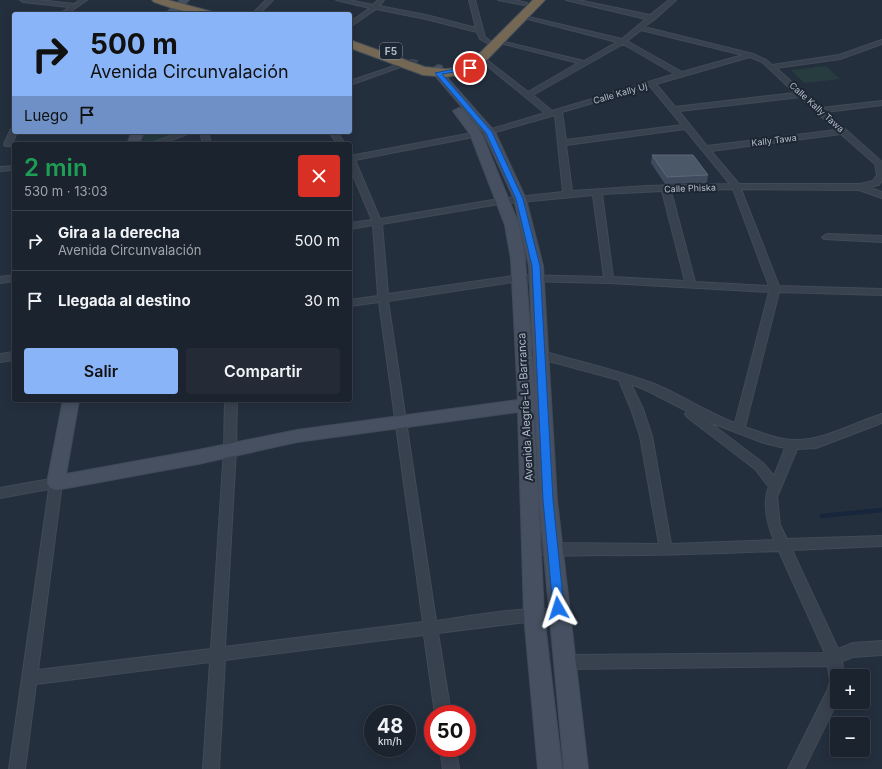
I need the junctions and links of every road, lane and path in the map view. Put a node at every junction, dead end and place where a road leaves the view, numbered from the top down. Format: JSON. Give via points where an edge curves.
{"nodes":[{"id":1,"x":23,"y":0,"type":"edge"},
{"id":2,"x":84,"y":0,"type":"edge"},
{"id":3,"x":270,"y":0,"type":"edge"},
{"id":4,"x":339,"y":0,"type":"edge"},
{"id":5,"x":381,"y":0,"type":"edge"},
{"id":6,"x":472,"y":0,"type":"edge"},
{"id":7,"x":501,"y":0,"type":"edge"},
{"id":8,"x":539,"y":0,"type":"edge"},
{"id":9,"x":569,"y":0,"type":"edge"},
{"id":10,"x":673,"y":0,"type":"edge"},
{"id":11,"x":153,"y":1,"type":"edge"},
{"id":12,"x":522,"y":1,"type":"edge"},
{"id":13,"x":74,"y":6,"type":"junction"},
{"id":14,"x":375,"y":7,"type":"junction"},
{"id":15,"x":178,"y":9,"type":"edge"},
{"id":16,"x":66,"y":12,"type":"edge"},
{"id":17,"x":197,"y":12,"type":"edge"},
{"id":18,"x":257,"y":12,"type":"edge"},
{"id":19,"x":522,"y":16,"type":"junction"},
{"id":20,"x":653,"y":18,"type":"junction"},
{"id":21,"x":352,"y":24,"type":"edge"},
{"id":22,"x":641,"y":28,"type":"junction"},
{"id":23,"x":352,"y":39,"type":"edge"},
{"id":24,"x":490,"y":39,"type":"junction"},
{"id":25,"x":623,"y":42,"type":"junction"},
{"id":26,"x":882,"y":42,"type":"edge"},
{"id":27,"x":352,"y":45,"type":"edge"},
{"id":28,"x":751,"y":56,"type":"junction"},
{"id":29,"x":477,"y":58,"type":"junction"},
{"id":30,"x":410,"y":63,"type":"junction"},
{"id":31,"x":585,"y":63,"type":"junction"},
{"id":32,"x":770,"y":67,"type":"junction"},
{"id":33,"x":434,"y":70,"type":"junction"},
{"id":34,"x":681,"y":74,"type":"junction"},
{"id":35,"x":352,"y":82,"type":"edge"},
{"id":36,"x":651,"y":83,"type":"junction"},
{"id":37,"x":803,"y":94,"type":"junction"},
{"id":38,"x":528,"y":95,"type":"junction"},
{"id":39,"x":882,"y":103,"type":"edge"},
{"id":40,"x":672,"y":110,"type":"junction"},
{"id":41,"x":821,"y":110,"type":"junction"},
{"id":42,"x":554,"y":112,"type":"junction"},
{"id":43,"x":686,"y":127,"type":"junction"},
{"id":44,"x":843,"y":131,"type":"junction"},
{"id":45,"x":482,"y":133,"type":"junction"},
{"id":46,"x":13,"y":134,"type":"edge"},
{"id":47,"x":183,"y":134,"type":"edge"},
{"id":48,"x":159,"y":142,"type":"edge"},
{"id":49,"x":561,"y":143,"type":"junction"},
{"id":50,"x":8,"y":144,"type":"dead end"},
{"id":51,"x":705,"y":149,"type":"junction"},
{"id":52,"x":352,"y":158,"type":"edge"},
{"id":53,"x":352,"y":163,"type":"edge"},
{"id":54,"x":880,"y":165,"type":"edge"},
{"id":55,"x":12,"y":168,"type":"edge"},
{"id":56,"x":0,"y":170,"type":"edge"},
{"id":57,"x":736,"y":186,"type":"junction"},
{"id":58,"x":860,"y":187,"type":"junction"},
{"id":59,"x":666,"y":189,"type":"junction"},
{"id":60,"x":597,"y":192,"type":"junction"},
{"id":61,"x":568,"y":194,"type":"junction"},
{"id":62,"x":882,"y":195,"type":"edge"},
{"id":63,"x":512,"y":200,"type":"junction"},
{"id":64,"x":377,"y":222,"type":"junction"},
{"id":65,"x":352,"y":226,"type":"edge"},
{"id":66,"x":827,"y":237,"type":"dead end"},
{"id":67,"x":882,"y":238,"type":"edge"},
{"id":68,"x":537,"y":277,"type":"junction"},
{"id":69,"x":12,"y":278,"type":"edge"},
{"id":70,"x":520,"y":278,"type":"junction"},
{"id":71,"x":0,"y":280,"type":"edge"},
{"id":72,"x":609,"y":280,"type":"junction"},
{"id":73,"x":691,"y":284,"type":"junction"},
{"id":74,"x":775,"y":289,"type":"junction"},
{"id":75,"x":882,"y":292,"type":"edge"},
{"id":76,"x":383,"y":298,"type":"junction"},
{"id":77,"x":352,"y":303,"type":"edge"},
{"id":78,"x":523,"y":352,"type":"junction"},
{"id":79,"x":541,"y":354,"type":"junction"},
{"id":80,"x":12,"y":356,"type":"edge"},
{"id":81,"x":0,"y":358,"type":"edge"},
{"id":82,"x":623,"y":378,"type":"junction"},
{"id":83,"x":670,"y":398,"type":"junction"},
{"id":84,"x":71,"y":402,"type":"edge"},
{"id":85,"x":231,"y":402,"type":"edge"},
{"id":86,"x":544,"y":403,"type":"junction"},
{"id":87,"x":526,"y":404,"type":"junction"},
{"id":88,"x":882,"y":418,"type":"edge"},
{"id":89,"x":400,"y":421,"type":"junction"},
{"id":90,"x":740,"y":429,"type":"junction"},
{"id":91,"x":792,"y":445,"type":"junction"},
{"id":92,"x":230,"y":449,"type":"junction"},
{"id":93,"x":56,"y":483,"type":"junction"},
{"id":94,"x":776,"y":486,"type":"junction"},
{"id":95,"x":0,"y":493,"type":"edge"},
{"id":96,"x":882,"y":541,"type":"edge"},
{"id":97,"x":783,"y":545,"type":"junction"},
{"id":98,"x":531,"y":546,"type":"junction"},
{"id":99,"x":553,"y":549,"type":"junction"},
{"id":100,"x":666,"y":550,"type":"junction"},
{"id":101,"x":534,"y":615,"type":"junction"},
{"id":102,"x":559,"y":616,"type":"junction"},
{"id":103,"x":430,"y":629,"type":"junction"},
{"id":104,"x":882,"y":648,"type":"edge"},
{"id":105,"x":217,"y":655,"type":"junction"},
{"id":106,"x":834,"y":657,"type":"junction"},
{"id":107,"x":565,"y":662,"type":"junction"},
{"id":108,"x":30,"y":678,"type":"junction"},
{"id":109,"x":442,"y":705,"type":"edge"},
{"id":110,"x":449,"y":757,"type":"edge"},
{"id":111,"x":17,"y":769,"type":"edge"},
{"id":112,"x":211,"y":769,"type":"edge"},
{"id":113,"x":451,"y":769,"type":"edge"},
{"id":114,"x":550,"y":769,"type":"edge"},
{"id":115,"x":576,"y":769,"type":"edge"},
{"id":116,"x":796,"y":769,"type":"edge"}],
"edges":[{"from":1,"to":13,"type":"street"},
{"from":2,"to":13,"type":"street"},
{"from":3,"to":18,"type":"street"},
{"from":4,"to":14,"type":"street"},
{"from":5,"to":14,"type":"street"},
{"from":6,"to":24,"type":"street"},
{"from":7,"to":12,"type":"street"},
{"from":8,"to":19,"type":"highway","number":"F5"},
{"from":9,"to":20,"type":"street"},
{"from":10,"to":20,"type":"street"},
{"from":11,"to":15,"type":"highway"},
{"from":12,"to":24,"type":"highway","number":"F5"},
{"from":13,"to":16,"type":"street"},
{"from":14,"to":21,"type":"street"},
{"from":14,"to":24,"type":"street","via":[[426,17]]},
{"from":15,"to":17,"type":"highway"},
{"from":19,"to":24,"type":"highway","number":"F5"},
{"from":19,"to":25,"type":"street"},
{"from":20,"to":22,"type":"street"},
{"from":22,"to":25,"type":"street"},
{"from":22,"to":28,"type":"street","name":"Calle Kally Tawa"},
{"from":23,"to":30,"type":"highway","number":"F5","via":[[381,47]]},
{"from":24,"to":29,"type":"highway","number":"F5"},
{"from":24,"to":31,"type":"street"},
{"from":25,"to":31,"type":"street"},
{"from":25,"to":34,"type":"street"},
{"from":26,"to":32,"type":"street","via":[[840,57]]},
{"from":27,"to":30,"type":"highway","number":"F5"},
{"from":28,"to":32,"type":"street","name":"Calle Kally Tawa"},
{"from":28,"to":34,"type":"street","name":"Calle Kally Uj"},
{"from":29,"to":33,"type":"highway","number":"F5","via":[[476,65],[465,70]]},
{"from":29,"to":38,"type":"street"},
{"from":30,"to":33,"type":"highway","number":"F5"},
{"from":30,"to":35,"type":"street"},
{"from":31,"to":38,"type":"street"},
{"from":32,"to":37,"type":"street","name":"Calle Kally Tawa"},
{"from":33,"to":45,"type":"main road","name":"Avenida Alegría-La Barranca","via":[[468,122]]},
{"from":34,"to":36,"type":"street","name":"Calle Kally Uj"},
{"from":36,"to":40,"type":"street"},
{"from":36,"to":42,"type":"street","name":"Calle Kally Uj"},
{"from":37,"to":40,"type":"street"},
{"from":37,"to":41,"type":"street","name":"Calle Kally Tawa"},
{"from":38,"to":42,"type":"street"},
{"from":39,"to":41,"type":"street"},
{"from":40,"to":43,"type":"street"},
{"from":41,"to":44,"type":"street","name":"Calle Kally Tawa"},
{"from":42,"to":45,"type":"street","name":"Calle Kally Uj"},
{"from":42,"to":49,"type":"street"},
{"from":43,"to":49,"type":"street"},
{"from":43,"to":51,"type":"street"},
{"from":44,"to":51,"type":"street","name":"Kally Tawa"},
{"from":44,"to":54,"type":"street","name":"Calle Kally Tawa"},
{"from":45,"to":52,"type":"street","name":"Calle Kally Uj"},
{"from":45,"to":63,"type":"main road","name":"Avenida Alegría-La Barranca"},
{"from":46,"to":50,"type":"street"},
{"from":47,"to":48,"type":"street"},
{"from":49,"to":61,"type":"street"},
{"from":51,"to":57,"type":"street"},
{"from":53,"to":64,"type":"street"},
{"from":54,"to":58,"type":"street","via":[[881,175],[876,182]]},
{"from":55,"to":56,"type":"street"},
{"from":57,"to":58,"type":"street","name":"Calle Phiska"},
{"from":57,"to":59,"type":"street","name":"Calle Phiska"},
{"from":57,"to":74,"type":"street"},
{"from":58,"to":62,"type":"street"},
{"from":59,"to":60,"type":"street","name":"Calle Phiska"},
{"from":59,"to":73,"type":"street"},
{"from":60,"to":61,"type":"street","name":"Calle Phiska"},
{"from":60,"to":72,"type":"street"},
{"from":61,"to":63,"type":"street","name":"Calle Phiska"},
{"from":63,"to":64,"type":"street","name":"Calle Phiska"},
{"from":63,"to":68,"type":"main road","name":"Avenida Alegría-La Barranca"},
{"from":63,"to":70,"type":"main road","name":"Avenida Alegría-La Barranca","via":[[512,225]]},
{"from":64,"to":65,"type":"street","name":"Calle Phiska"},
{"from":64,"to":76,"type":"street"},
{"from":66,"to":67,"type":"street"},
{"from":68,"to":70,"type":"street"},
{"from":68,"to":72,"type":"street"},
{"from":68,"to":79,"type":"main road","name":"Avenida Alegría-La Barranca"},
{"from":69,"to":71,"type":"street"},
{"from":70,"to":76,"type":"street"},
{"from":70,"to":78,"type":"main road","name":"Avenida Alegría-La Barranca"},
{"from":72,"to":73,"type":"street"},
{"from":73,"to":74,"type":"street"},
{"from":74,"to":75,"type":"street"},
{"from":74,"to":90,"type":"street"},
{"from":76,"to":77,"type":"street"},
{"from":76,"to":89,"type":"street"},
{"from":78,"to":79,"type":"street"},
{"from":78,"to":87,"type":"main road","name":"Avenida Alegría-La Barranca"},
{"from":79,"to":82,"type":"street"},
{"from":79,"to":86,"type":"main road","name":"Avenida Alegría-La Barranca"},
{"from":80,"to":81,"type":"street"},
{"from":82,"to":83,"type":"street","via":[[650,387]]},
{"from":82,"to":100,"type":"street","via":[[646,436]]},
{"from":83,"to":90,"type":"street"},
{"from":83,"to":94,"type":"street","via":[[759,466]]},
{"from":84,"to":93,"type":"main road"},
{"from":85,"to":92,"type":"street"},
{"from":86,"to":87,"type":"main road"},
{"from":86,"to":99,"type":"main road","name":"Avenida Alegría-La Barranca"},
{"from":87,"to":89,"type":"main road"},
{"from":87,"to":98,"type":"main road","name":"Avenida Alegría-La Barranca"},
{"from":88,"to":91,"type":"street","via":[[816,443]]},
{"from":89,"to":92,"type":"main road"},
{"from":89,"to":103,"type":"street"},
{"from":90,"to":91,"type":"street","via":[[768,440]]},
{"from":91,"to":94,"type":"street"},
{"from":92,"to":93,"type":"main road"},
{"from":92,"to":105,"type":"street"},
{"from":93,"to":95,"type":"street"},
{"from":93,"to":108,"type":"street"},
{"from":94,"to":97,"type":"street","via":[[771,497],[774,525]]},
{"from":96,"to":97,"type":"street"},
{"from":97,"to":100,"type":"street"},
{"from":97,"to":106,"type":"street"},
{"from":98,"to":99,"type":"street"},
{"from":98,"to":101,"type":"main road","name":"Avenida Alegría-La Barranca"},
{"from":99,"to":100,"type":"street"},
{"from":99,"to":102,"type":"main road","name":"Avenida Alegría-La Barranca"},
{"from":101,"to":102,"type":"street"},
{"from":101,"to":103,"type":"street"},
{"from":101,"to":114,"type":"main road","name":"Avenida Alegría-La Barranca"},
{"from":102,"to":107,"type":"main road","name":"Avenida Alegría-La Barranca"},
{"from":103,"to":105,"type":"street"},
{"from":103,"to":109,"type":"street"},
{"from":104,"to":106,"type":"street","via":[[853,650]]},
{"from":105,"to":108,"type":"street"},
{"from":105,"to":112,"type":"street"},
{"from":106,"to":107,"type":"street","via":[[825,660],[789,661]]},
{"from":106,"to":116,"type":"street","via":[[837,681],[835,690]]},
{"from":107,"to":115,"type":"main road","name":"Avenida Alegría-La Barranca"},
{"from":108,"to":111,"type":"street"},
{"from":110,"to":113,"type":"street"}]}
